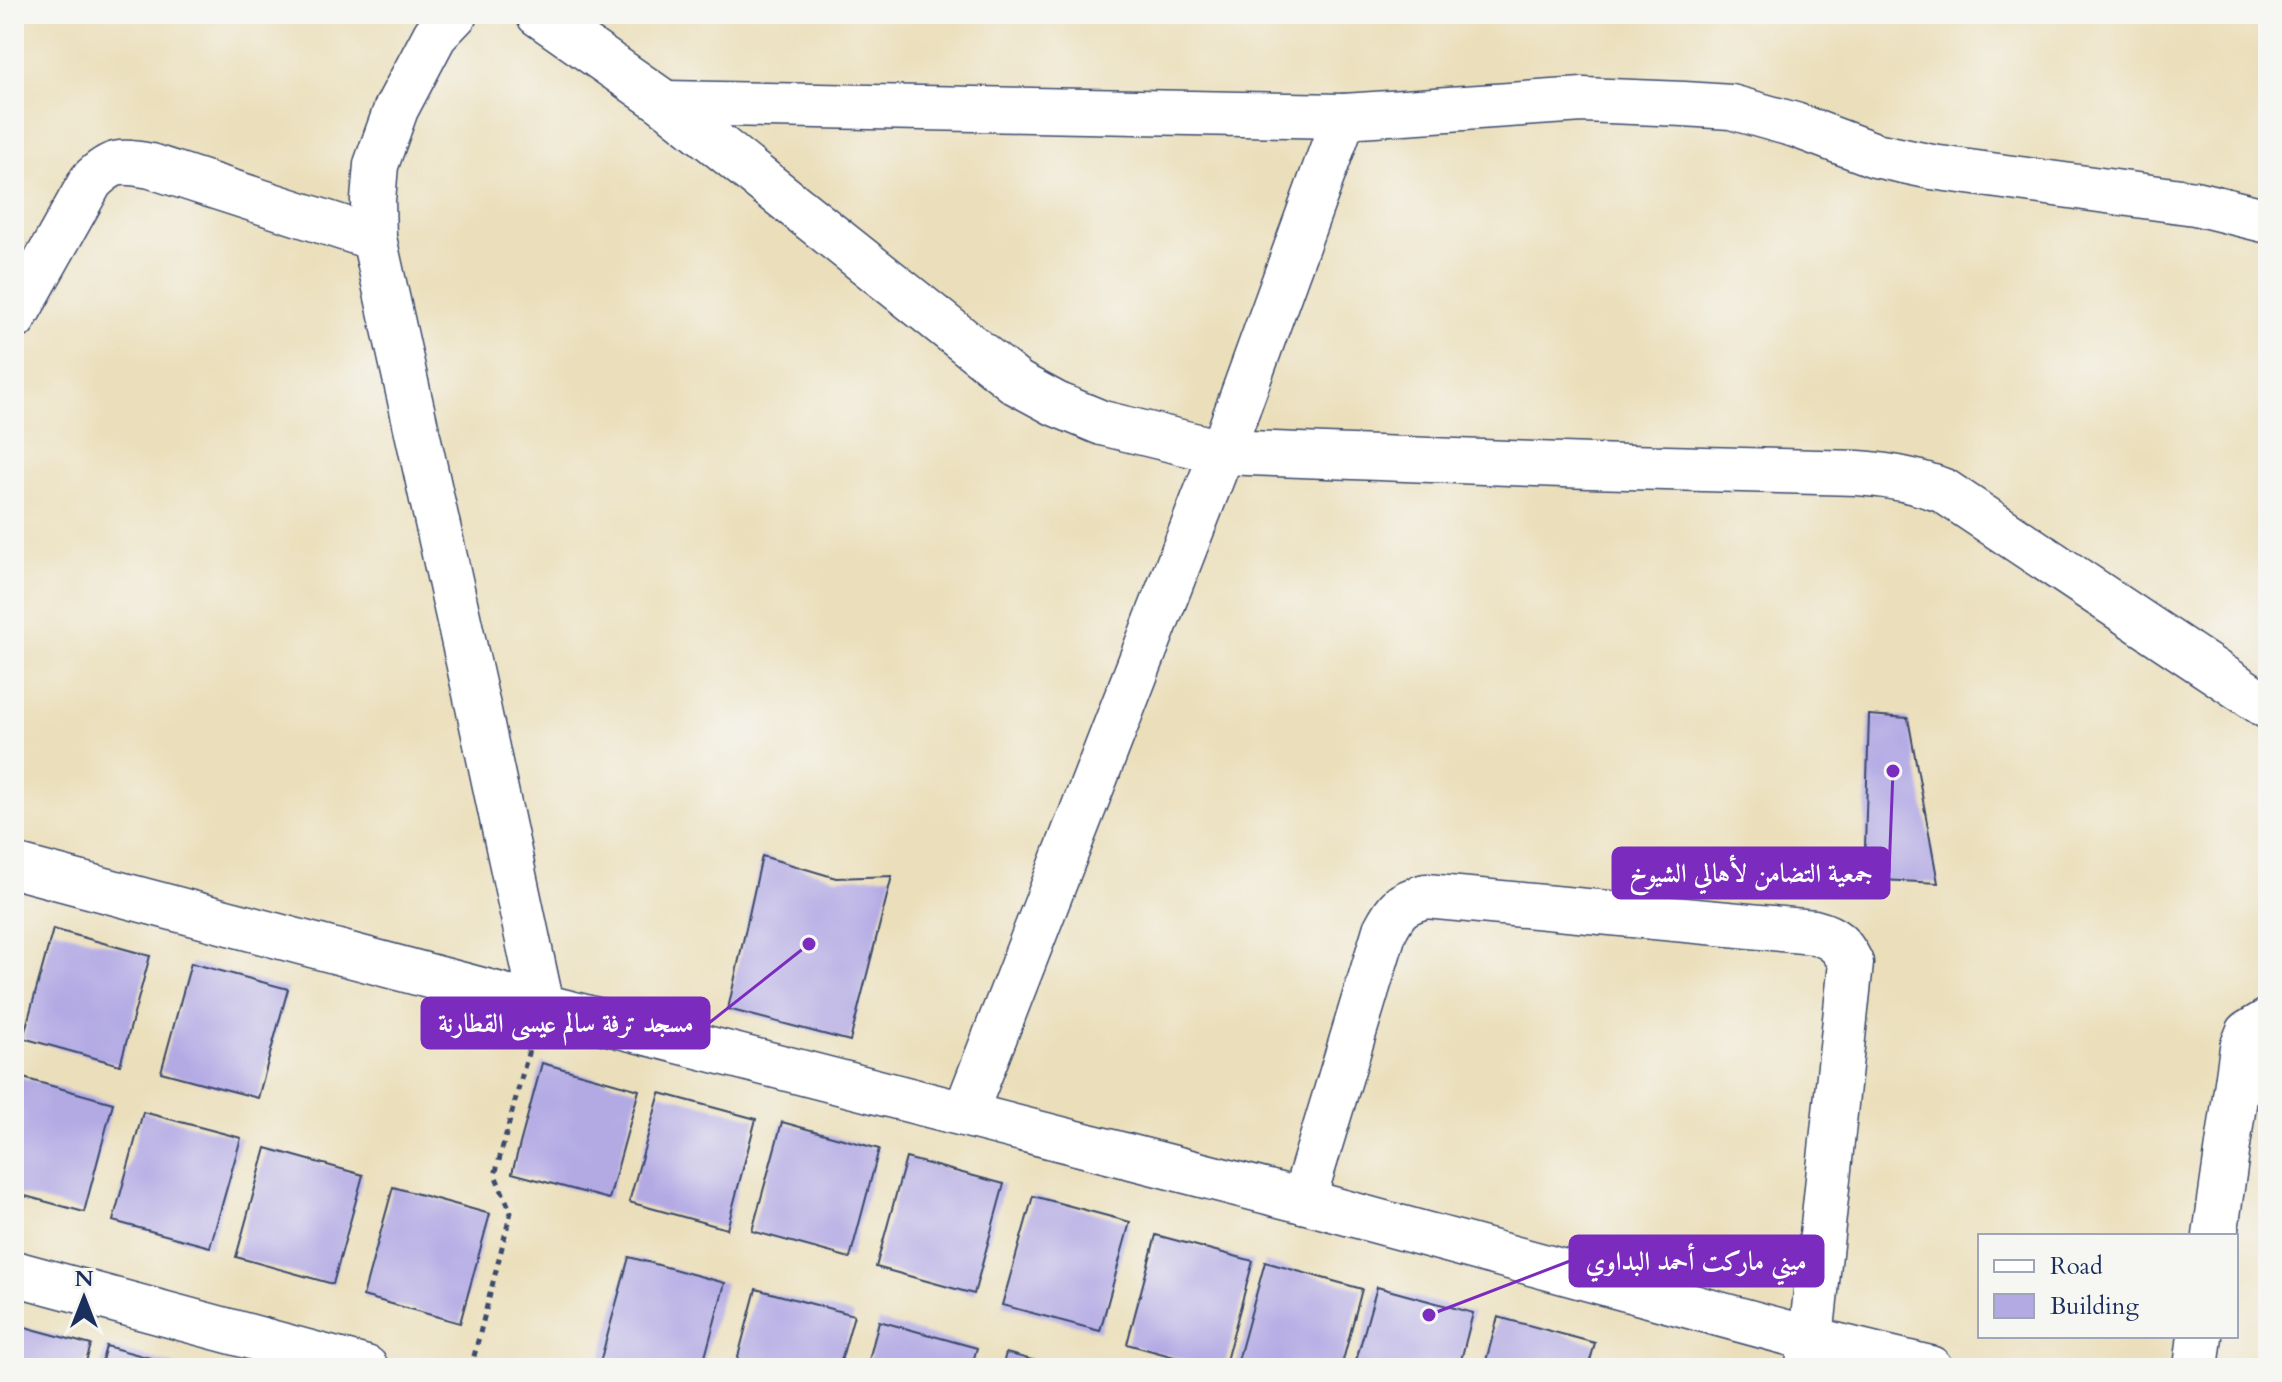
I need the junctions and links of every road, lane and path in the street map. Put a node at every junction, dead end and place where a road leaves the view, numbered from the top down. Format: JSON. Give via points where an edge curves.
{"nodes":[{"id":1,"x":455,"y":14,"type":"edge"},
{"id":2,"x":538,"y":14,"type":"edge"},
{"id":3,"x":665,"y":103,"type":"junction"},
{"id":4,"x":1344,"y":116,"type":"junction"},
{"id":5,"x":2268,"y":221,"type":"edge"},
{"id":6,"x":374,"y":238,"type":"junction"},
{"id":7,"x":14,"y":318,"type":"edge"},
{"id":8,"x":1222,"y":452,"type":"junction"},
{"id":9,"x":2268,"y":707,"type":"edge"},
{"id":10,"x":14,"y":866,"type":"edge"},
{"id":11,"x":542,"y":1006,"type":"junction"},
{"id":12,"x":2268,"y":1021,"type":"edge"},
{"id":13,"x":965,"y":1113,"type":"junction"},
{"id":14,"x":1303,"y":1201,"type":"junction"},
{"id":15,"x":2215,"y":1234,"type":"edge"},
{"id":16,"x":14,"y":1273,"type":"edge"},
{"id":17,"x":2200,"y":1338,"type":"edge"},
{"id":18,"x":1809,"y":1354,"type":"edge"},
{"id":19,"x":366,"y":1368,"type":"edge"},
{"id":20,"x":471,"y":1368,"type":"edge"},
{"id":21,"x":1930,"y":1368,"type":"edge"},
{"id":22,"x":2196,"y":1368,"type":"edge"}],
"edges":[{"from":1,"to":6,"type":"street","via":[[435,35],[396,109],[376,165]]},
{"from":2,"to":3,"type":"street"},
{"from":3,"to":4,"type":"street"},
{"from":3,"to":8,"type":"street","via":[[1017,383],[1102,423]]},
{"from":4,"to":5,"type":"street","via":[[1583,100],[1731,107],[1875,155],[2195,203]]},
{"from":4,"to":8,"type":"street"},
{"from":6,"to":7,"type":"street","via":[[125,162],[105,167],[91,181]]},
{"from":6,"to":11,"type":"street"},
{"from":8,"to":9,"type":"street","via":[[1858,473],[1918,481],[1944,491]]},
{"from":8,"to":13,"type":"street"},
{"from":10,"to":11,"type":"street"},
{"from":11,"to":13,"type":"street"},
{"from":11,"to":20,"type":"path","via":[[495,1175],[511,1212]]},
{"from":12,"to":15,"type":"street","via":[[2248,1033],[2242,1048]]},
{"from":13,"to":14,"type":"street"},
{"from":14,"to":18,"type":"street"},
{"from":14,"to":18,"type":"street","via":[[1385,930],[1406,902],[1426,896],[1814,932],[1843,947],[1851,963]]},
{"from":16,"to":19,"type":"street"},
{"from":17,"to":22,"type":"street"},
{"from":18,"to":21,"type":"street"}]}
